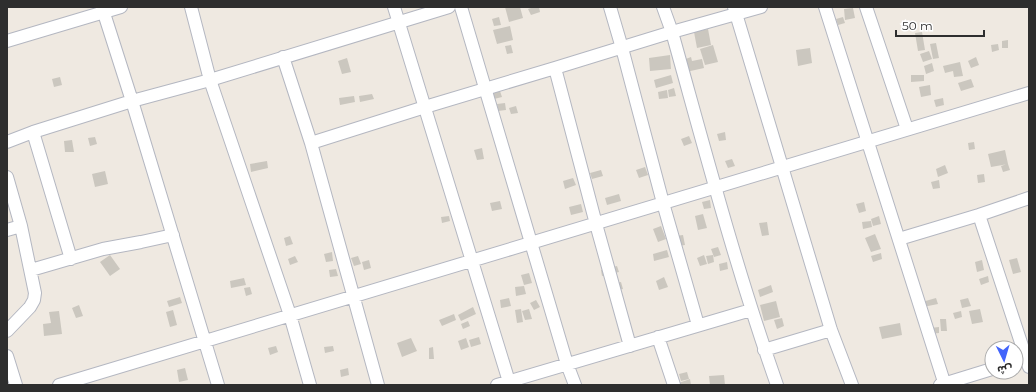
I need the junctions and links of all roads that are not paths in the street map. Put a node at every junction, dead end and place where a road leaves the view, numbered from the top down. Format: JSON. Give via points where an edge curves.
{"nodes":[{"id":1,"x":121,"y":7,"type":"edge"},
{"id":2,"x":191,"y":7,"type":"edge"},
{"id":3,"x":394,"y":7,"type":"edge"},
{"id":4,"x":450,"y":7,"type":"edge"},
{"id":5,"x":461,"y":7,"type":"edge"},
{"id":6,"x":610,"y":7,"type":"edge"},
{"id":7,"x":663,"y":7,"type":"edge"},
{"id":8,"x":761,"y":7,"type":"edge"},
{"id":9,"x":825,"y":7,"type":"edge"},
{"id":10,"x":866,"y":7,"type":"edge"},
{"id":11,"x":103,"y":10,"type":"edge"},
{"id":12,"x":735,"y":10,"type":"edge"},
{"id":13,"x":399,"y":23,"type":"junction"},
{"id":14,"x":672,"y":32,"type":"junction"},
{"id":15,"x":7,"y":41,"type":"edge"},
{"id":16,"x":622,"y":48,"type":"junction"},
{"id":17,"x":283,"y":57,"type":"junction"},
{"id":18,"x":555,"y":68,"type":"junction"},
{"id":19,"x":210,"y":80,"type":"junction"},
{"id":20,"x":485,"y":89,"type":"junction"},
{"id":21,"x":1029,"y":93,"type":"edge"},
{"id":22,"x":132,"y":101,"type":"junction"},
{"id":23,"x":424,"y":107,"type":"junction"},
{"id":24,"x":907,"y":129,"type":"junction"},
{"id":25,"x":33,"y":132,"type":"junction"},
{"id":26,"x":7,"y":142,"type":"edge"},
{"id":27,"x":868,"y":142,"type":"junction"},
{"id":28,"x":311,"y":144,"type":"junction"},
{"id":29,"x":782,"y":168,"type":"junction"},
{"id":30,"x":7,"y":177,"type":"edge"},
{"id":31,"x":715,"y":188,"type":"junction"},
{"id":32,"x":1029,"y":198,"type":"edge"},
{"id":33,"x":663,"y":204,"type":"junction"},
{"id":34,"x":979,"y":215,"type":"junction"},
{"id":35,"x":596,"y":224,"type":"junction"},
{"id":36,"x":21,"y":226,"type":"junction"},
{"id":37,"x":7,"y":230,"type":"edge"},
{"id":38,"x":173,"y":235,"type":"junction"},
{"id":39,"x":899,"y":240,"type":"junction"},
{"id":40,"x":531,"y":243,"type":"junction"},
{"id":41,"x":71,"y":259,"type":"junction"},
{"id":42,"x":472,"y":261,"type":"junction"},
{"id":43,"x":31,"y":270,"type":"junction"},
{"id":44,"x":354,"y":296,"type":"junction"},
{"id":45,"x":751,"y":310,"type":"junction"},
{"id":46,"x":290,"y":316,"type":"junction"},
{"id":47,"x":698,"y":326,"type":"junction"},
{"id":48,"x":831,"y":330,"type":"junction"},
{"id":49,"x":7,"y":331,"type":"edge"},
{"id":50,"x":658,"y":337,"type":"junction"},
{"id":51,"x":204,"y":341,"type":"junction"},
{"id":52,"x":630,"y":346,"type":"junction"},
{"id":53,"x":764,"y":350,"type":"junction"},
{"id":54,"x":7,"y":356,"type":"edge"},
{"id":55,"x":1025,"y":362,"type":"edge"},
{"id":56,"x":568,"y":364,"type":"junction"},
{"id":57,"x":984,"y":372,"type":"edge"},
{"id":58,"x":505,"y":384,"type":"edge"},
{"id":59,"x":16,"y":385,"type":"edge"},
{"id":60,"x":59,"y":385,"type":"edge"},
{"id":61,"x":218,"y":385,"type":"edge"},
{"id":62,"x":310,"y":385,"type":"edge"},
{"id":63,"x":378,"y":385,"type":"edge"},
{"id":64,"x":575,"y":385,"type":"edge"},
{"id":65,"x":674,"y":385,"type":"edge"},
{"id":66,"x":777,"y":385,"type":"edge"},
{"id":67,"x":852,"y":385,"type":"edge"},
{"id":68,"x":943,"y":385,"type":"edge"}],
"edges":[{"from":1,"to":11,"type":"street"},
{"from":2,"to":19,"type":"street"},
{"from":3,"to":13,"type":"street"},
{"from":4,"to":13,"type":"street"},
{"from":5,"to":20,"type":"street"},
{"from":6,"to":16,"type":"street"},
{"from":7,"to":14,"type":"street"},
{"from":8,"to":12,"type":"street"},
{"from":9,"to":27,"type":"street"},
{"from":10,"to":24,"type":"street"},
{"from":11,"to":15,"type":"street"},
{"from":11,"to":22,"type":"street"},
{"from":12,"to":14,"type":"street"},
{"from":12,"to":29,"type":"street"},
{"from":13,"to":17,"type":"street"},
{"from":13,"to":23,"type":"street"},
{"from":14,"to":16,"type":"street"},
{"from":14,"to":31,"type":"street"},
{"from":16,"to":18,"type":"street"},
{"from":16,"to":33,"type":"street"},
{"from":17,"to":19,"type":"street"},
{"from":17,"to":28,"type":"street"},
{"from":18,"to":20,"type":"street"},
{"from":18,"to":35,"type":"street"},
{"from":19,"to":22,"type":"street"},
{"from":19,"to":46,"type":"street"},
{"from":20,"to":23,"type":"street"},
{"from":20,"to":40,"type":"street"},
{"from":21,"to":24,"type":"street"},
{"from":22,"to":25,"type":"street"},
{"from":22,"to":38,"type":"street"},
{"from":23,"to":28,"type":"street"},
{"from":23,"to":42,"type":"street"},
{"from":24,"to":27,"type":"street"},
{"from":25,"to":26,"type":"street"},
{"from":25,"to":41,"type":"street"},
{"from":27,"to":29,"type":"street"},
{"from":27,"to":39,"type":"street"},
{"from":28,"to":44,"type":"street"},
{"from":29,"to":31,"type":"street"},
{"from":29,"to":48,"type":"street"},
{"from":30,"to":36,"type":"street"},
{"from":31,"to":33,"type":"street"},
{"from":31,"to":45,"type":"street"},
{"from":32,"to":34,"type":"street"},
{"from":33,"to":35,"type":"street"},
{"from":33,"to":47,"type":"street"},
{"from":34,"to":39,"type":"street"},
{"from":34,"to":55,"type":"street"},
{"from":35,"to":40,"type":"street"},
{"from":35,"to":52,"type":"street"},
{"from":36,"to":37,"type":"street"},
{"from":36,"to":43,"type":"street"},
{"from":38,"to":41,"type":"street","via":[[104,249]]},
{"from":38,"to":51,"type":"street"},
{"from":39,"to":68,"type":"street"},
{"from":40,"to":42,"type":"street"},
{"from":40,"to":56,"type":"street"},
{"from":41,"to":43,"type":"street"},
{"from":42,"to":44,"type":"street"},
{"from":42,"to":58,"type":"street"},
{"from":43,"to":49,"type":"street","via":[[34,300]]},
{"from":44,"to":46,"type":"street"},
{"from":44,"to":63,"type":"street"},
{"from":45,"to":47,"type":"street"},
{"from":45,"to":53,"type":"street"},
{"from":46,"to":51,"type":"street"},
{"from":46,"to":62,"type":"street"},
{"from":47,"to":50,"type":"street"},
{"from":48,"to":53,"type":"street"},
{"from":48,"to":67,"type":"street"},
{"from":50,"to":52,"type":"street"},
{"from":50,"to":65,"type":"street"},
{"from":51,"to":60,"type":"street"},
{"from":51,"to":61,"type":"street"},
{"from":52,"to":56,"type":"street"},
{"from":53,"to":66,"type":"street"},
{"from":54,"to":59,"type":"street"},
{"from":56,"to":58,"type":"street"},
{"from":56,"to":64,"type":"street"},
{"from":57,"to":68,"type":"street"}]}
